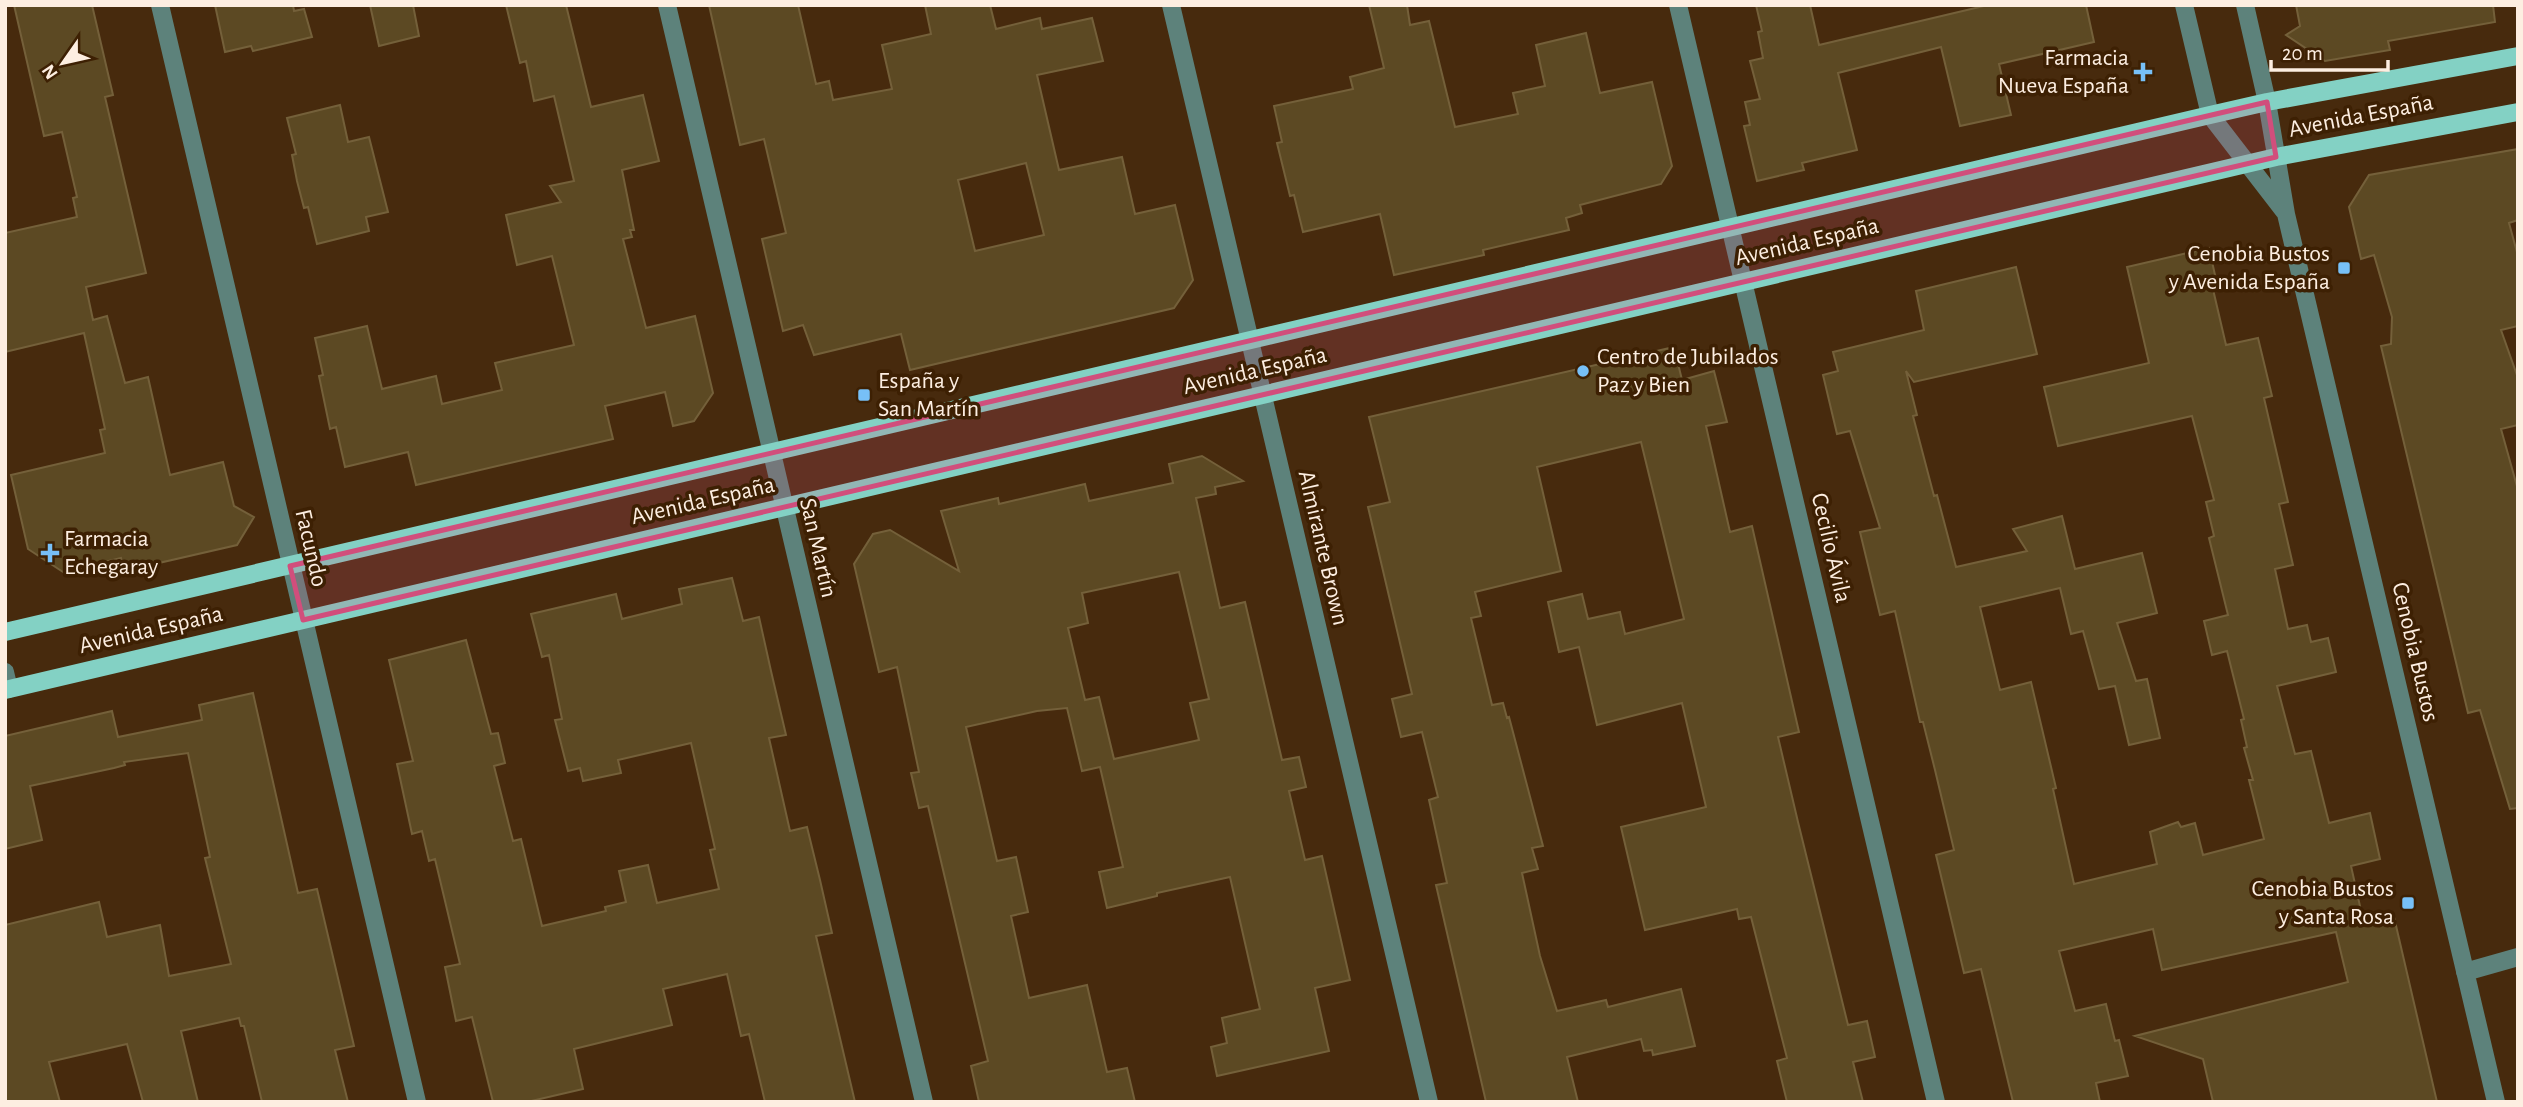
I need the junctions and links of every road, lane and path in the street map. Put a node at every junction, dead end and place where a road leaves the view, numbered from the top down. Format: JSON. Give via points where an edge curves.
{"nodes":[{"id":1,"x":160,"y":5,"type":"edge"},
{"id":2,"x":667,"y":5,"type":"edge"},
{"id":3,"x":1171,"y":5,"type":"edge"},
{"id":4,"x":1678,"y":5,"type":"edge"},
{"id":5,"x":2185,"y":5,"type":"edge"},
{"id":6,"x":2245,"y":5,"type":"edge"},
{"id":7,"x":2518,"y":56,"type":"edge"},
{"id":8,"x":2267,"y":102,"type":"junction"},
{"id":9,"x":2518,"y":112,"type":"edge"},
{"id":10,"x":2210,"y":115,"type":"junction"},
{"id":11,"x":2276,"y":157,"type":"junction"},
{"id":12,"x":2247,"y":164,"type":"junction"},
{"id":13,"x":2286,"y":214,"type":"junction"},
{"id":14,"x":1730,"y":228,"type":"junction"},
{"id":15,"x":1743,"y":282,"type":"junction"},
{"id":16,"x":1249,"y":341,"type":"junction"},
{"id":17,"x":1261,"y":395,"type":"junction"},
{"id":18,"x":771,"y":453,"type":"junction"},
{"id":19,"x":783,"y":507,"type":"junction"},
{"id":20,"x":290,"y":566,"type":"junction"},
{"id":21,"x":303,"y":620,"type":"junction"},
{"id":22,"x":5,"y":632,"type":"edge"},
{"id":23,"x":7,"y":683,"type":"edge"},
{"id":24,"x":2518,"y":957,"type":"edge"},
{"id":25,"x":2465,"y":971,"type":"junction"},
{"id":26,"x":416,"y":1102,"type":"edge"},
{"id":27,"x":924,"y":1102,"type":"edge"},
{"id":28,"x":1429,"y":1102,"type":"edge"},
{"id":29,"x":1936,"y":1102,"type":"edge"},
{"id":30,"x":2496,"y":1102,"type":"edge"}],
"edges":[{"from":1,"to":20,"type":"street","name":"Facundo"},
{"from":2,"to":18,"type":"street","name":"San Martín"},
{"from":3,"to":16,"type":"street","name":"Almirante Brown"},
{"from":4,"to":14,"type":"street","name":"Cecilio Ávila"},
{"from":5,"to":10,"type":"street","name":"Cenobia Bustos"},
{"from":6,"to":8,"type":"street","name":"Cenobia Bustos"},
{"from":7,"to":8,"type":"main road","name":"Avenida España"},
{"from":8,"to":10,"type":"main road","name":"Avenida España"},
{"from":8,"to":11,"type":"street","name":"Cenobia Bustos"},
{"from":9,"to":11,"type":"main road","name":"Avenida España"},
{"from":10,"to":12,"type":"street","name":"Cenobia Bustos"},
{"from":10,"to":14,"type":"main road","name":"Avenida España"},
{"from":11,"to":12,"type":"main road","name":"Avenida España"},
{"from":11,"to":13,"type":"street","name":"Cenobia Bustos"},
{"from":12,"to":13,"type":"street","name":"Cenobia Bustos"},
{"from":12,"to":15,"type":"main road","name":"Avenida España"},
{"from":13,"to":25,"type":"street","name":"Cenobia Bustos"},
{"from":14,"to":15,"type":"street","name":"Cecilio Ávila"},
{"from":14,"to":16,"type":"main road","name":"Avenida España"},
{"from":15,"to":17,"type":"main road","name":"Avenida España"},
{"from":15,"to":29,"type":"street","name":"Cecilio Ávila"},
{"from":16,"to":17,"type":"street","name":"Almirante Brown"},
{"from":16,"to":18,"type":"main road","name":"Avenida España"},
{"from":17,"to":19,"type":"main road","name":"Avenida España"},
{"from":17,"to":28,"type":"street","name":"Almirante Brown"},
{"from":18,"to":19,"type":"street","name":"San Martín"},
{"from":18,"to":20,"type":"main road","name":"Avenida España"},
{"from":19,"to":21,"type":"main road","name":"Avenida España"},
{"from":19,"to":27,"type":"street","name":"San Martín"},
{"from":20,"to":21,"type":"street","name":"Facundo"},
{"from":20,"to":22,"type":"main road","name":"Avenida España"},
{"from":21,"to":23,"type":"main road","name":"Avenida España"},
{"from":21,"to":26,"type":"street","name":"Facundo"},
{"from":24,"to":25,"type":"street"},
{"from":25,"to":30,"type":"street","name":"Cenobia Bustos"}]}
